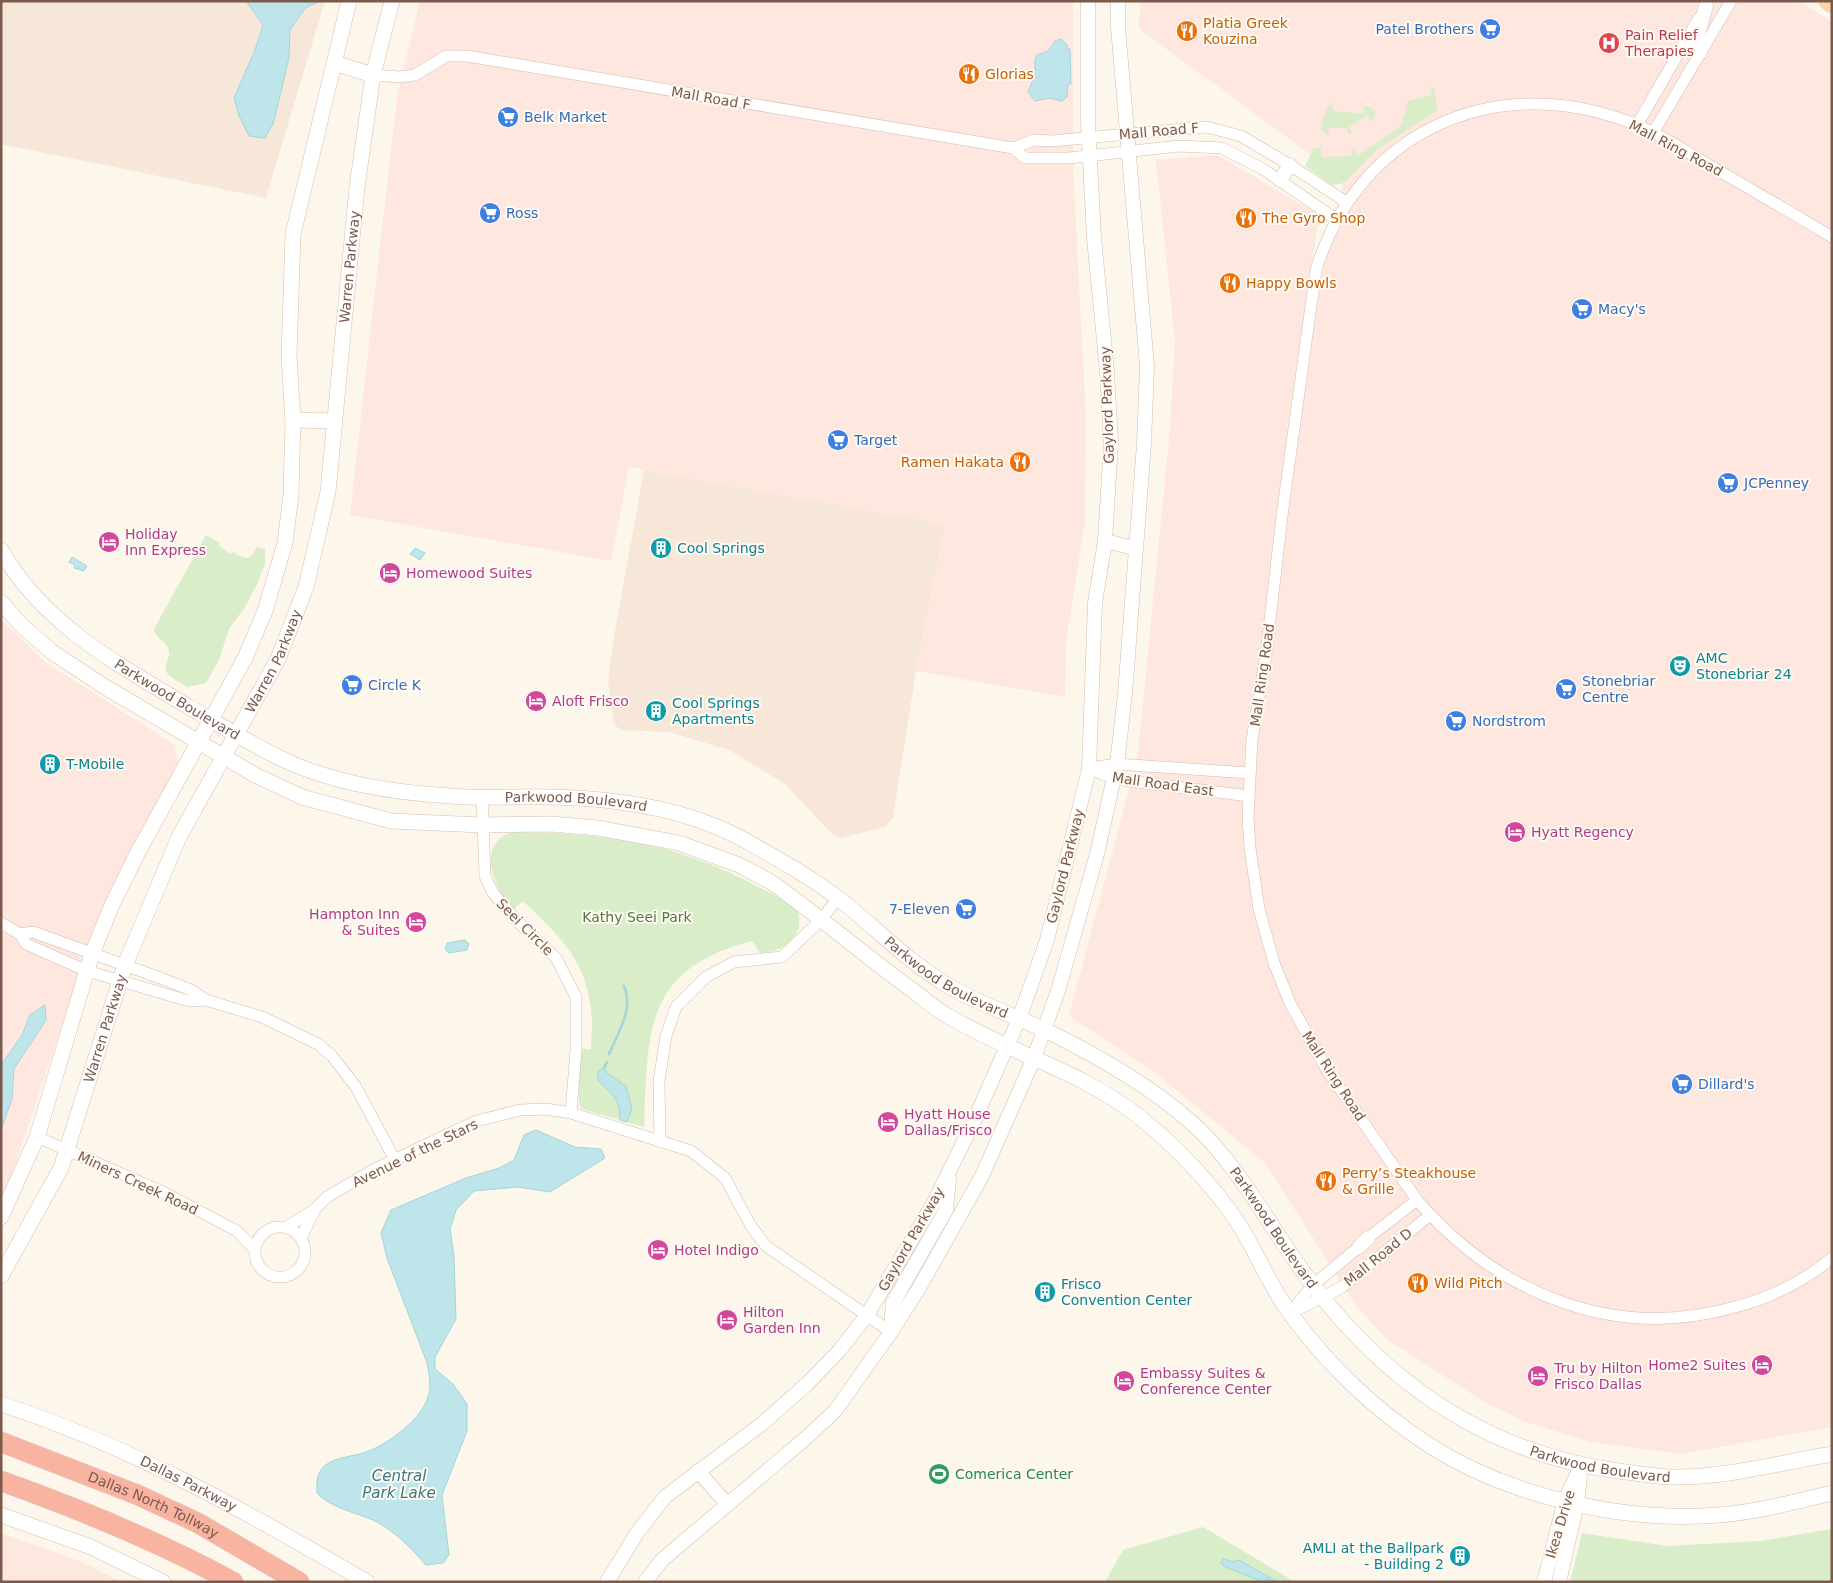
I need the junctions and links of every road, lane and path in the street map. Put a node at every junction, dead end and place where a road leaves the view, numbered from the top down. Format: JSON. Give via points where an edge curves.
{"nodes":[{"id":1,"x":349,"y":1,"type":"edge"},
{"id":2,"x":392,"y":1,"type":"edge"},
{"id":3,"x":1088,"y":1,"type":"edge"},
{"id":4,"x":1118,"y":1,"type":"edge"},
{"id":5,"x":1731,"y":1,"type":"edge"},
{"id":6,"x":1828,"y":1,"type":"edge"},
{"id":7,"x":1708,"y":4,"type":"edge"},
{"id":8,"x":1832,"y":4,"type":"edge"},
{"id":9,"x":1700,"y":53,"type":"junction"},
{"id":10,"x":334,"y":63,"type":"junction"},
{"id":11,"x":373,"y":75,"type":"junction"},
{"id":12,"x":1636,"y":125,"type":"junction"},
{"id":13,"x":1126,"y":133,"type":"junction"},
{"id":14,"x":1653,"y":133,"type":"junction"},
{"id":15,"x":1089,"y":137,"type":"junction"},
{"id":16,"x":1013,"y":148,"type":"junction"},
{"id":17,"x":1127,"y":152,"type":"junction"},
{"id":18,"x":1090,"y":156,"type":"junction"},
{"id":19,"x":1290,"y":165,"type":"junction"},
{"id":20,"x":1280,"y":180,"type":"junction"},
{"id":21,"x":1346,"y":202,"type":"junction"},
{"id":22,"x":1336,"y":219,"type":"junction"},
{"id":23,"x":1832,"y":236,"type":"edge"},
{"id":24,"x":293,"y":420,"type":"junction"},
{"id":25,"x":335,"y":421,"type":"junction"},
{"id":26,"x":1105,"y":541,"type":"junction"},
{"id":27,"x":1134,"y":548,"type":"junction"},
{"id":28,"x":1,"y":550,"type":"edge"},
{"id":29,"x":14,"y":571,"type":"junction"},
{"id":30,"x":1,"y":580,"type":"edge"},
{"id":31,"x":1,"y":602,"type":"edge"},
{"id":32,"x":212,"y":720,"type":"junction"},
{"id":33,"x":237,"y":734,"type":"junction"},
{"id":34,"x":199,"y":743,"type":"junction"},
{"id":35,"x":224,"y":757,"type":"junction"},
{"id":36,"x":1117,"y":764,"type":"junction"},
{"id":37,"x":1089,"y":769,"type":"junction"},
{"id":38,"x":1249,"y":772,"type":"junction"},
{"id":39,"x":1114,"y":779,"type":"junction"},
{"id":40,"x":1249,"y":796,"type":"junction"},
{"id":41,"x":482,"y":797,"type":"junction"},
{"id":42,"x":482,"y":825,"type":"junction"},
{"id":43,"x":838,"y":898,"type":"junction"},
{"id":44,"x":821,"y":920,"type":"junction"},
{"id":45,"x":1,"y":923,"type":"edge"},
{"id":46,"x":20,"y":934,"type":"junction"},
{"id":47,"x":92,"y":954,"type":"junction"},
{"id":48,"x":125,"y":965,"type":"junction"},
{"id":49,"x":87,"y":971,"type":"junction"},
{"id":50,"x":120,"y":980,"type":"junction"},
{"id":51,"x":206,"y":1000,"type":"junction"},
{"id":52,"x":1019,"y":1019,"type":"junction"},
{"id":53,"x":1045,"y":1030,"type":"junction"},
{"id":54,"x":1008,"y":1046,"type":"junction"},
{"id":55,"x":1034,"y":1058,"type":"junction"},
{"id":56,"x":571,"y":1114,"type":"junction"},
{"id":57,"x":37,"y":1138,"type":"junction"},
{"id":58,"x":660,"y":1142,"type":"junction"},
{"id":59,"x":68,"y":1150,"type":"junction"},
{"id":60,"x":395,"y":1160,"type":"junction"},
{"id":61,"x":951,"y":1168,"type":"junction"},
{"id":62,"x":1417,"y":1200,"type":"junction"},
{"id":63,"x":315,"y":1209,"type":"junction"},
{"id":64,"x":1430,"y":1215,"type":"junction"},
{"id":65,"x":1,"y":1217,"type":"edge"},
{"id":66,"x":287,"y":1227,"type":"junction"},
{"id":67,"x":237,"y":1231,"type":"junction"},
{"id":68,"x":262,"y":1234,"type":"junction"},
{"id":69,"x":301,"y":1238,"type":"junction"},
{"id":70,"x":254,"y":1249,"type":"junction"},
{"id":71,"x":1832,"y":1258,"type":"edge"},
{"id":72,"x":1,"y":1276,"type":"edge"},
{"id":73,"x":1318,"y":1291,"type":"junction"},
{"id":74,"x":1290,"y":1314,"type":"junction"},
{"id":75,"x":867,"y":1315,"type":"junction"},
{"id":76,"x":891,"y":1332,"type":"junction"},
{"id":77,"x":1,"y":1404,"type":"edge"},
{"id":78,"x":1,"y":1442,"type":"edge"},
{"id":79,"x":1832,"y":1454,"type":"edge"},
{"id":80,"x":1581,"y":1466,"type":"junction"},
{"id":81,"x":698,"y":1471,"type":"junction"},
{"id":82,"x":1,"y":1481,"type":"edge"},
{"id":83,"x":1832,"y":1493,"type":"edge"},
{"id":84,"x":1571,"y":1502,"type":"junction"},
{"id":85,"x":727,"y":1504,"type":"junction"},
{"id":86,"x":1,"y":1515,"type":"edge"},
{"id":87,"x":163,"y":1582,"type":"edge"},
{"id":88,"x":233,"y":1582,"type":"edge"},
{"id":89,"x":299,"y":1582,"type":"edge"},
{"id":90,"x":367,"y":1582,"type":"edge"},
{"id":91,"x":606,"y":1582,"type":"edge"},
{"id":92,"x":645,"y":1582,"type":"edge"},
{"id":93,"x":1544,"y":1582,"type":"edge"},
{"id":94,"x":1559,"y":1582,"type":"edge"}],
"edges":[{"from":1,"to":10,"type":"main road","name":"Warren Parkway"},
{"from":2,"to":11,"type":"main road","name":"Warren Parkway"},
{"from":3,"to":15,"type":"street","name":"Gaylord Parkway"},
{"from":4,"to":13,"type":"street","name":"Gaylord Parkway"},
{"from":5,"to":9,"type":"street"},
{"from":6,"to":8,"type":"main road"},
{"from":7,"to":9,"type":"street","via":[[1696,44]]},
{"from":7,"to":12,"type":"street"},
{"from":9,"to":14,"type":"street"},
{"from":10,"to":11,"type":"main road"},
{"from":10,"to":24,"type":"main road","name":"Warren Parkway","via":[[293,234],[289,357]]},
{"from":11,"to":16,"type":"street","name":"Mall Road F","via":[[415,75],[446,56],[467,56]]},
{"from":11,"to":25,"type":"main road","name":"Warren Parkway","via":[[357,187]]},
{"from":12,"to":14,"type":"street","name":"Mall Ring Road"},
{"from":12,"to":21,"type":"street","name":"Mall Ring Road","via":[[1601,113],[1547,104],[1515,104],[1480,110],[1446,121],[1408,142],[1366,175]]},
{"from":13,"to":15,"type":"street","name":"Mall Road F"},
{"from":13,"to":17,"type":"street","name":"Gaylord Parkway"},
{"from":13,"to":19,"type":"street","name":"Mall Road F","via":[[1207,127],[1241,136]]},
{"from":14,"to":23,"type":"street","name":"Mall Ring Road"},
{"from":15,"to":16,"type":"street","name":"Mall Road F","via":[[1034,140]]},
{"from":15,"to":18,"type":"street","name":"Gaylord Parkway"},
{"from":16,"to":18,"type":"street","name":"Mall Road F","via":[[1025,158]]},
{"from":17,"to":18,"type":"street","name":"Mall Road F"},
{"from":17,"to":20,"type":"street","name":"Mall Road F","via":[[1179,146],[1222,148],[1264,168]]},
{"from":17,"to":27,"type":"street","name":"Gaylord Parkway","via":[[1147,366],[1144,444]]},
{"from":18,"to":26,"type":"street","name":"Gaylord Parkway","via":[[1111,443]]},
{"from":19,"to":20,"type":"street"},
{"from":19,"to":21,"type":"street","name":"Mall Road F"},
{"from":20,"to":22,"type":"street","name":"Mall Road F"},
{"from":21,"to":22,"type":"street","name":"Mall Ring Road"},
{"from":22,"to":38,"type":"street","name":"Mall Ring Road","via":[[1321,254],[1310,303]]},
{"from":24,"to":25,"type":"main road"},
{"from":24,"to":32,"type":"main road","name":"Warren Parkway","via":[[291,496],[282,558],[256,634]]},
{"from":25,"to":33,"type":"main road","name":"Warren Parkway","via":[[325,511],[306,587],[278,659]]},
{"from":26,"to":27,"type":"street"},
{"from":26,"to":37,"type":"street","name":"Gaylord Parkway","via":[[1095,603]]},
{"from":27,"to":36,"type":"street","name":"Gaylord Parkway"},
{"from":28,"to":29,"type":"main road","name":"Parkwood Boulevard"},
{"from":29,"to":30,"type":"main road"},
{"from":29,"to":32,"type":"main road","name":"Parkwood Boulevard","via":[[84,642]]},
{"from":31,"to":34,"type":"main road","name":"Parkwood Boulevard","via":[[21,626],[52,652]]},
{"from":32,"to":33,"type":"main road","name":"Parkwood Boulevard"},
{"from":32,"to":34,"type":"main road","name":"Warren Parkway"},
{"from":33,"to":35,"type":"main road","name":"Warren Parkway"},
{"from":33,"to":41,"type":"main road","name":"Parkwood Boulevard","via":[[294,764],[341,780],[395,791]]},
{"from":34,"to":35,"type":"main road","name":"Parkwood Boulevard"},
{"from":34,"to":47,"type":"main road","name":"Warren Parkway","via":[[124,878]]},
{"from":35,"to":42,"type":"main road","name":"Parkwood Boulevard","via":[[295,794],[391,821]]},
{"from":35,"to":48,"type":"main road","name":"Warren Parkway","via":[[178,837]]},
{"from":36,"to":37,"type":"street","name":"Mall Road East"},
{"from":36,"to":38,"type":"street","name":"Mall Road East"},
{"from":36,"to":39,"type":"street","name":"Gaylord Parkway"},
{"from":37,"to":39,"type":"street","name":"Mall Road East"},
{"from":37,"to":52,"type":"street","name":"Gaylord Parkway","via":[[1047,940]]},
{"from":38,"to":40,"type":"street","name":"Mall Ring Road"},
{"from":39,"to":40,"type":"street","name":"Mall Road East"},
{"from":39,"to":53,"type":"street","name":"Gaylord Parkway","via":[[1097,854]]},
{"from":40,"to":62,"type":"street","name":"Mall Ring Road","via":[[1250,848],[1259,909],[1286,995],[1327,1070]]},
{"from":41,"to":42,"type":"street","name":"Seei Circle"},
{"from":41,"to":43,"type":"main road","name":"Parkwood Boulevard","via":[[586,799],[674,813],[739,837],[802,872]]},
{"from":42,"to":44,"type":"main road","name":"Parkwood Boulevard","via":[[551,824],[598,828],[680,843],[740,865],[771,882]]},
{"from":42,"to":56,"type":"street","name":"Seei Circle","via":[[485,876],[493,893],[505,909],[556,958],[576,997]]},
{"from":43,"to":44,"type":"street"},
{"from":43,"to":52,"type":"main road","name":"Parkwood Boulevard","via":[[926,972],[986,1006]]},
{"from":44,"to":54,"type":"main road","name":"Parkwood Boulevard","via":[[946,1015]]},
{"from":44,"to":58,"type":"street","via":[[782,957],[734,962],[706,977],[676,1007],[666,1036],[659,1081]]},
{"from":45,"to":46,"type":"street"},
{"from":46,"to":47,"type":"street","via":[[32,932]]},
{"from":46,"to":49,"type":"street","via":[[26,944]]},
{"from":47,"to":48,"type":"street"},
{"from":47,"to":49,"type":"main road","name":"Warren Parkway"},
{"from":48,"to":50,"type":"main road","name":"Warren Parkway"},
{"from":48,"to":51,"type":"street","via":[[191,990]]},
{"from":49,"to":50,"type":"street"},
{"from":49,"to":57,"type":"main road","name":"Warren Parkway"},
{"from":50,"to":51,"type":"street","via":[[188,1001]]},
{"from":50,"to":59,"type":"main road","name":"Warren Parkway"},
{"from":51,"to":60,"type":"street","via":[[262,1017],[318,1044],[332,1056],[356,1087]]},
{"from":52,"to":53,"type":"main road","name":"Parkwood Boulevard"},
{"from":52,"to":54,"type":"street","name":"Gaylord Parkway"},
{"from":53,"to":55,"type":"street","name":"Gaylord Parkway"},
{"from":53,"to":73,"type":"main road","name":"Parkwood Boulevard","via":[[1143,1085],[1194,1125],[1248,1186]]},
{"from":54,"to":55,"type":"main road","name":"Parkwood Boulevard"},
{"from":54,"to":61,"type":"street","name":"Gaylord Parkway"},
{"from":55,"to":74,"type":"main road","name":"Parkwood Boulevard","via":[[1076,1077],[1138,1116],[1199,1174],[1238,1224]]},
{"from":55,"to":76,"type":"street","name":"Gaylord Parkway","via":[[982,1176]]},
{"from":56,"to":58,"type":"street","name":"Avenue of the Stars"},
{"from":56,"to":60,"type":"street","name":"Avenue of the Stars","via":[[546,1109],[520,1110],[476,1121]]},
{"from":57,"to":59,"type":"street","name":"Miners Creek Road"},
{"from":57,"to":65,"type":"main road","name":"Warren Parkway"},
{"from":58,"to":75,"type":"street","name":"Avenue of the Stars","via":[[691,1151],[725,1178],[751,1226],[766,1246]]},
{"from":59,"to":67,"type":"street","name":"Miners Creek Road","via":[[163,1192]]},
{"from":59,"to":72,"type":"main road","name":"Warren Parkway","via":[[51,1189]]},
{"from":60,"to":63,"type":"street","name":"Avenue of the Stars","via":[[328,1197]]},
{"from":61,"to":75,"type":"street","name":"Gaylord Parkway"},
{"from":61,"to":76,"type":"street","via":[[946,1210],[893,1303]]},
{"from":62,"to":64,"type":"street","name":"Mall Ring Road"},
{"from":62,"to":73,"type":"street","name":"Mall Road D","via":[[1363,1242]]},
{"from":63,"to":66,"type":"street","name":"Avenue of the Stars"},
{"from":63,"to":69,"type":"street","name":"Avenue of the Stars"},
{"from":64,"to":71,"type":"street","name":"Mall Ring Road","via":[[1477,1256],[1524,1286],[1579,1308],[1633,1318],[1692,1318],[1742,1306],[1782,1290]]},
{"from":64,"to":73,"type":"street","name":"Mall Road D","via":[[1342,1287]]},
{"from":66,"to":68,"type":"street","via":[[278,1226]]},
{"from":66,"to":69,"type":"street"},
{"from":67,"to":68,"type":"street","name":"Miners Creek Road"},
{"from":67,"to":70,"type":"street","name":"Miners Creek Road"},
{"from":68,"to":70,"type":"street"},
{"from":69,"to":70,"type":"street","via":[[305,1252],[300,1266],[282,1277],[261,1270]]},
{"from":73,"to":74,"type":"street","name":"Mall Road D"},
{"from":73,"to":80,"type":"main road","name":"Parkwood Boulevard","via":[[1371,1353],[1420,1393],[1470,1424],[1515,1446]]},
{"from":74,"to":84,"type":"main road","name":"Parkwood Boulevard","via":[[1352,1384],[1430,1446],[1471,1468]]},
{"from":75,"to":76,"type":"street","name":"Avenue of the Stars"},
{"from":75,"to":81,"type":"street","name":"Gaylord Parkway","via":[[807,1384],[764,1423]]},
{"from":76,"to":85,"type":"street","name":"Gaylord Parkway","via":[[834,1411]]},
{"from":77,"to":90,"type":"main road","name":"Dallas Parkway","via":[[65,1425],[134,1455],[230,1502]]},
{"from":78,"to":89,"type":"highway","name":"Dallas North Tollway","via":[[138,1495],[198,1524]]},
{"from":79,"to":80,"type":"main road","name":"Parkwood Boulevard","via":[[1723,1474],[1669,1478]]},
{"from":80,"to":84,"type":"street","name":"Ikea Drive"},
{"from":81,"to":85,"type":"street"},
{"from":81,"to":91,"type":"street","name":"Gaylord Parkway","via":[[665,1498],[636,1532]]},
{"from":82,"to":88,"type":"highway","via":[[121,1526],[181,1553]]},
{"from":83,"to":84,"type":"main road","name":"Parkwood Boulevard","via":[[1756,1510],[1705,1516],[1650,1515]]},
{"from":84,"to":93,"type":"street","name":"Ikea Drive"},
{"from":84,"to":94,"type":"street","name":"Ikea Drive"},
{"from":85,"to":92,"type":"street","name":"Gaylord Parkway","via":[[662,1560]]},
{"from":86,"to":87,"type":"main road","via":[[91,1547]]}]}
